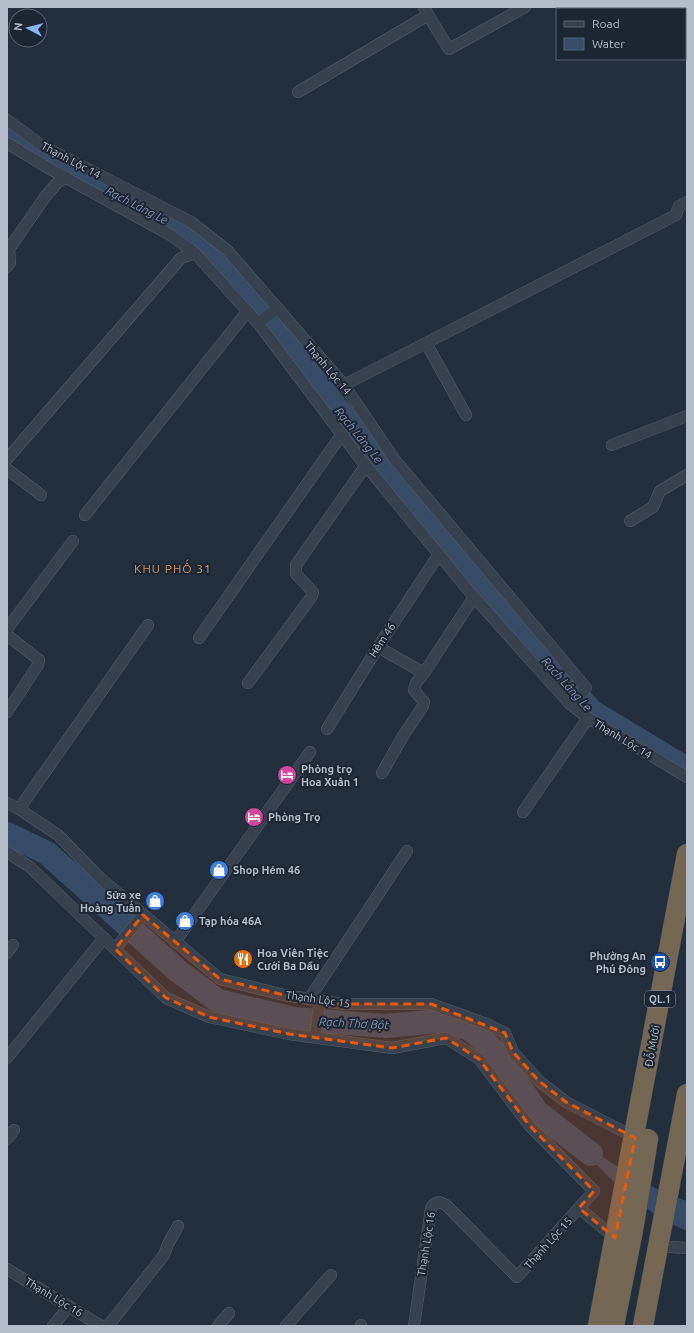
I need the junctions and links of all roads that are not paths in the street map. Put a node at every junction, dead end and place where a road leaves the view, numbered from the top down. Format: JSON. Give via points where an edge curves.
{"nodes":[{"id":1,"x":526,"y":7,"type":"edge"},
{"id":2,"x":426,"y":11,"type":"edge"},
{"id":3,"x":511,"y":11,"type":"edge"},
{"id":4,"x":298,"y":92,"type":"dead end"},
{"id":5,"x":7,"y":120,"type":"edge"},
{"id":6,"x":7,"y":143,"type":"edge"},
{"id":7,"x":66,"y":177,"type":"junction"},
{"id":8,"x":687,"y":202,"type":"edge"},
{"id":9,"x":195,"y":253,"type":"junction"},
{"id":10,"x":7,"y":267,"type":"edge"},
{"id":11,"x":278,"y":308,"type":"junction"},
{"id":12,"x":247,"y":312,"type":"junction"},
{"id":13,"x":258,"y":323,"type":"junction"},
{"id":14,"x":426,"y":343,"type":"junction"},
{"id":15,"x":344,"y":385,"type":"junction"},
{"id":16,"x":466,"y":415,"type":"dead end"},
{"id":17,"x":687,"y":416,"type":"edge"},
{"id":18,"x":342,"y":434,"type":"junction"},
{"id":19,"x":612,"y":445,"type":"dead end"},
{"id":20,"x":7,"y":459,"type":"edge"},
{"id":21,"x":366,"y":465,"type":"junction"},
{"id":22,"x":7,"y":469,"type":"edge"},
{"id":23,"x":687,"y":476,"type":"edge"},
{"id":24,"x":41,"y":495,"type":"dead end"},
{"id":25,"x":85,"y":515,"type":"dead end"},
{"id":26,"x":630,"y":521,"type":"dead end"},
{"id":27,"x":73,"y":541,"type":"dead end"},
{"id":28,"x":439,"y":554,"type":"junction"},
{"id":29,"x":474,"y":597,"type":"junction"},
{"id":30,"x":148,"y":625,"type":"dead end"},
{"id":31,"x":7,"y":630,"type":"edge"},
{"id":32,"x":7,"y":635,"type":"edge"},
{"id":33,"x":199,"y":638,"type":"dead end"},
{"id":34,"x":378,"y":647,"type":"junction"},
{"id":35,"x":424,"y":673,"type":"junction"},
{"id":36,"x":248,"y":683,"type":"dead end"},
{"id":37,"x":570,"y":704,"type":"junction"},
{"id":38,"x":7,"y":712,"type":"edge"},
{"id":39,"x":588,"y":718,"type":"junction"},
{"id":40,"x":327,"y":729,"type":"dead end"},
{"id":41,"x":310,"y":752,"type":"dead end"},
{"id":42,"x":382,"y":773,"type":"dead end"},
{"id":43,"x":687,"y":777,"type":"edge"},
{"id":44,"x":7,"y":803,"type":"edge"},
{"id":45,"x":19,"y":809,"type":"junction"},
{"id":46,"x":523,"y":812,"type":"dead end"},
{"id":47,"x":407,"y":851,"type":"dead end"},
{"id":48,"x":7,"y":852,"type":"edge"},
{"id":49,"x":687,"y":854,"type":"edge"},
{"id":50,"x":143,"y":915,"type":"junction"},
{"id":51,"x":687,"y":929,"type":"edge"},
{"id":52,"x":104,"y":938,"type":"junction"},
{"id":53,"x":175,"y":942,"type":"junction"},
{"id":54,"x":115,"y":949,"type":"junction"},
{"id":55,"x":314,"y":1000,"type":"junction"},
{"id":56,"x":315,"y":1037,"type":"junction"},
{"id":57,"x":7,"y":1058,"type":"edge"},
{"id":58,"x":687,"y":1094,"type":"edge"},
{"id":59,"x":14,"y":1130,"type":"dead end"},
{"id":60,"x":7,"y":1139,"type":"edge"},
{"id":61,"x":638,"y":1142,"type":"junction"},
{"id":62,"x":683,"y":1159,"type":"edge"},
{"id":63,"x":579,"y":1208,"type":"junction"},
{"id":64,"x":178,"y":1226,"type":"dead end"},
{"id":65,"x":624,"y":1234,"type":"junction"},
{"id":66,"x":673,"y":1242,"type":"edge"},
{"id":67,"x":7,"y":1269,"type":"edge"},
{"id":68,"x":331,"y":1275,"type":"dead end"},
{"id":69,"x":517,"y":1278,"type":"joint"},
{"id":70,"x":69,"y":1306,"type":"junction"},
{"id":71,"x":229,"y":1313,"type":"dead end"},
{"id":72,"x":98,"y":1325,"type":"edge"},
{"id":73,"x":53,"y":1326,"type":"edge"},
{"id":74,"x":108,"y":1326,"type":"edge"},
{"id":75,"x":218,"y":1326,"type":"edge"},
{"id":76,"x":286,"y":1326,"type":"edge"},
{"id":77,"x":414,"y":1326,"type":"edge"},
{"id":78,"x":598,"y":1326,"type":"edge"},
{"id":79,"x":614,"y":1326,"type":"edge"},
{"id":80,"x":644,"y":1326,"type":"edge"},
{"id":81,"x":656,"y":1326,"type":"edge"}],
"edges":[{"from":1,"to":3,"type":"street"},
{"from":2,"to":3,"type":"street","via":[[449,49]]},
{"from":2,"to":4,"type":"street"},
{"from":5,"to":11,"type":"street","name":"Thạnh Lộc 14","via":[[43,146],[191,222],[227,250]]},
{"from":6,"to":7,"type":"street","name":"Thạnh Lộc 14"},
{"from":7,"to":9,"type":"street","name":"Thạnh Lộc 14","via":[[172,236]]},
{"from":7,"to":10,"type":"street","via":[[45,197],[9,249],[10,263]]},
{"from":8,"to":14,"type":"street","via":[[679,206],[676,215]]},
{"from":9,"to":12,"type":"street","name":"Thạnh Lộc 14"},
{"from":9,"to":20,"type":"street","via":[[181,258]]},
{"from":11,"to":13,"type":"street"},
{"from":11,"to":15,"type":"street","name":"Thạnh Lộc 14"},
{"from":12,"to":13,"type":"street","name":"Thạnh Lộc 14"},
{"from":12,"to":25,"type":"street"},
{"from":13,"to":18,"type":"street","name":"Thạnh Lộc 14"},
{"from":14,"to":15,"type":"street"},
{"from":14,"to":16,"type":"street"},
{"from":15,"to":37,"type":"street","name":"Thạnh Lộc 14","via":[[395,460],[586,688]]},
{"from":17,"to":19,"type":"street"},
{"from":18,"to":21,"type":"street","name":"Thạnh Lộc 14"},
{"from":18,"to":33,"type":"street"},
{"from":21,"to":28,"type":"street","name":"Thạnh Lộc 14"},
{"from":21,"to":36,"type":"street","via":[[296,565],[296,574],[314,592],[312,596]]},
{"from":22,"to":24,"type":"street"},
{"from":23,"to":26,"type":"street","via":[[660,491],[652,507]]},
{"from":27,"to":31,"type":"street"},
{"from":28,"to":29,"type":"street","name":"Thạnh Lộc 14"},
{"from":28,"to":34,"type":"street","name":"Hẻm 46"},
{"from":29,"to":35,"type":"street"},
{"from":29,"to":37,"type":"street","name":"Thạnh Lộc 14"},
{"from":30,"to":45,"type":"street"},
{"from":32,"to":38,"type":"street","via":[[39,660]]},
{"from":34,"to":35,"type":"street"},
{"from":34,"to":40,"type":"street","name":"Hẻm 46"},
{"from":35,"to":42,"type":"street","via":[[414,690],[424,702],[423,706]]},
{"from":37,"to":39,"type":"street","name":"Thạnh Lộc 14"},
{"from":39,"to":43,"type":"street","name":"Thạnh Lộc 14"},
{"from":39,"to":46,"type":"street"},
{"from":41,"to":53,"type":"street"},
{"from":44,"to":45,"type":"street","name":"Thạnh Lộc 15"},
{"from":45,"to":50,"type":"street","name":"Thạnh Lộc 15","via":[[58,835],[100,878]]},
{"from":47,"to":55,"type":"street"},
{"from":48,"to":52,"type":"street","name":"Thạnh Lộc 15","via":[[30,867]]},
{"from":49,"to":61,"type":"highway","name":"Đỗ Mười","number":"QL.1"},
{"from":50,"to":53,"type":"street","name":"Thạnh Lộc 15"},
{"from":50,"to":54,"type":"street"},
{"from":51,"to":61,"type":"highway","name":"Đỗ Mười","number":"QL.1"},
{"from":52,"to":54,"type":"street","name":"Thạnh Lộc 15"},
{"from":52,"to":57,"type":"street"},
{"from":53,"to":55,"type":"street","name":"Thạnh Lộc 15","via":[[220,979]]},
{"from":54,"to":56,"type":"street","name":"Thạnh Lộc 15","via":[[166,998],[209,1018]]},
{"from":55,"to":56,"type":"street"},
{"from":55,"to":61,"type":"street","name":"Thạnh Lộc 15","via":[[343,1004],[431,1004],[487,1024],[505,1033],[513,1052],[539,1081],[566,1102]]},
{"from":56,"to":63,"type":"street","name":"Thạnh Lộc 15","via":[[392,1048],[446,1038],[479,1059],[529,1125],[594,1191]]},
{"from":58,"to":62,"type":"highway"},
{"from":59,"to":60,"type":"street"},
{"from":61,"to":65,"type":"highway","number":"QL.1"},
{"from":61,"to":65,"type":"highway","number":"QL.1","via":[[621,1210]]},
{"from":62,"to":66,"type":"highway"},
{"from":63,"to":65,"type":"street","name":"Thạnh Lộc 15"},
{"from":63,"to":69,"type":"street","name":"Thạnh Lộc 15"},
{"from":64,"to":74,"type":"street","via":[[164,1255]]},
{"from":65,"to":78,"type":"highway","number":"QL.1"},
{"from":65,"to":79,"type":"highway","number":"QL.1"},
{"from":66,"to":80,"type":"highway"},
{"from":66,"to":81,"type":"highway"},
{"from":67,"to":70,"type":"street","name":"Thạnh Lộc 16"},
{"from":68,"to":76,"type":"street"},
{"from":69,"to":77,"type":"street","name":"Thạnh Lộc 16","via":[[446,1205],[439,1202],[434,1204],[431,1208]]},
{"from":70,"to":72,"type":"street","name":"Thạnh Lộc 16"},
{"from":70,"to":73,"type":"street"},
{"from":71,"to":75,"type":"street"}]}
